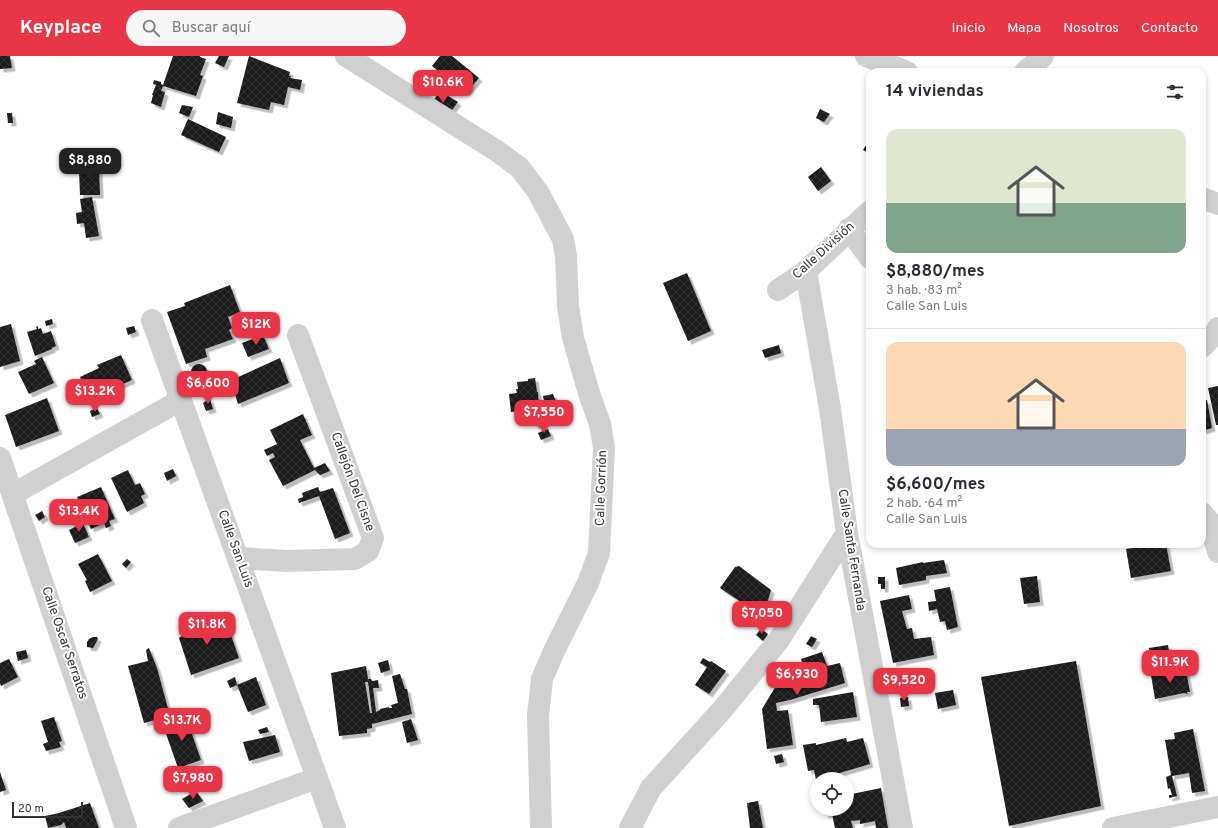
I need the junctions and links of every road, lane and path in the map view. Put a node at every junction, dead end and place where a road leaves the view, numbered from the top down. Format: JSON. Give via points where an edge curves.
{"nodes":[{"id":1,"x":346,"y":56,"type":"edge"},
{"id":2,"x":866,"y":56,"type":"edge"},
{"id":3,"x":1042,"y":56,"type":"edge"},
{"id":4,"x":897,"y":68,"type":"edge"},
{"id":5,"x":1029,"y":68,"type":"edge"},
{"id":6,"x":1206,"y":200,"type":"edge"},
{"id":7,"x":1218,"y":204,"type":"edge"},
{"id":8,"x":866,"y":214,"type":"edge"},
{"id":9,"x":849,"y":229,"type":"junction"},
{"id":10,"x":866,"y":252,"type":"edge"},
{"id":11,"x":806,"y":271,"type":"junction"},
{"id":12,"x":778,"y":290,"type":"dead end"},
{"id":13,"x":152,"y":320,"type":"dead end"},
{"id":14,"x":1218,"y":328,"type":"edge"},
{"id":15,"x":298,"y":335,"type":"dead end"},
{"id":16,"x":1206,"y":343,"type":"edge"},
{"id":17,"x":182,"y":400,"type":"junction"},
{"id":18,"x":0,"y":458,"type":"edge"},
{"id":19,"x":13,"y":494,"type":"junction"},
{"id":20,"x":1206,"y":518,"type":"edge"},
{"id":21,"x":847,"y":533,"type":"junction"},
{"id":22,"x":1218,"y":552,"type":"edge"},
{"id":23,"x":239,"y":558,"type":"junction"},
{"id":24,"x":318,"y":778,"type":"junction"},
{"id":25,"x":1218,"y":807,"type":"edge"},
{"id":26,"x":1119,"y":827,"type":"edge"},
{"id":27,"x":126,"y":828,"type":"edge"},
{"id":28,"x":179,"y":828,"type":"edge"},
{"id":29,"x":335,"y":828,"type":"edge"},
{"id":30,"x":541,"y":828,"type":"edge"},
{"id":31,"x":630,"y":828,"type":"edge"},
{"id":32,"x":902,"y":828,"type":"edge"}],
"edges":[{"from":1,"to":30,"type":"street","name":"Calle Gorrión","via":[[520,168],[538,192],[563,239],[573,338],[600,424],[604,456],[599,553],[588,583],[542,679],[538,716]]},
{"from":2,"to":4,"type":"street"},
{"from":3,"to":5,"type":"street"},
{"from":6,"to":7,"type":"street"},
{"from":8,"to":9,"type":"street","name":"Calle División"},
{"from":9,"to":10,"type":"street"},
{"from":9,"to":11,"type":"street","name":"Calle División"},
{"from":11,"to":12,"type":"street","name":"Calle División"},
{"from":11,"to":21,"type":"street","name":"Calle Santa Fernanda","via":[[830,409]]},
{"from":13,"to":17,"type":"street","name":"Calle San Luis"},
{"from":14,"to":16,"type":"street"},
{"from":15,"to":23,"type":"street","name":"Callejón Del Cisne","via":[[372,538],[368,551],[355,559],[286,562]]},
{"from":17,"to":19,"type":"street"},
{"from":17,"to":23,"type":"street","name":"Calle San Luis"},
{"from":18,"to":19,"type":"street","name":"Calle Oscar Serratos"},
{"from":19,"to":27,"type":"street","name":"Calle Oscar Serratos"},
{"from":20,"to":22,"type":"street"},
{"from":21,"to":31,"type":"street","via":[[778,641],[722,710],[651,788]]},
{"from":21,"to":32,"type":"street","name":"Calle Santa Fernanda"},
{"from":23,"to":24,"type":"street","name":"Calle San Luis"},
{"from":24,"to":28,"type":"street"},
{"from":24,"to":29,"type":"street","name":"Calle San Luis"},
{"from":25,"to":26,"type":"street"}]}
